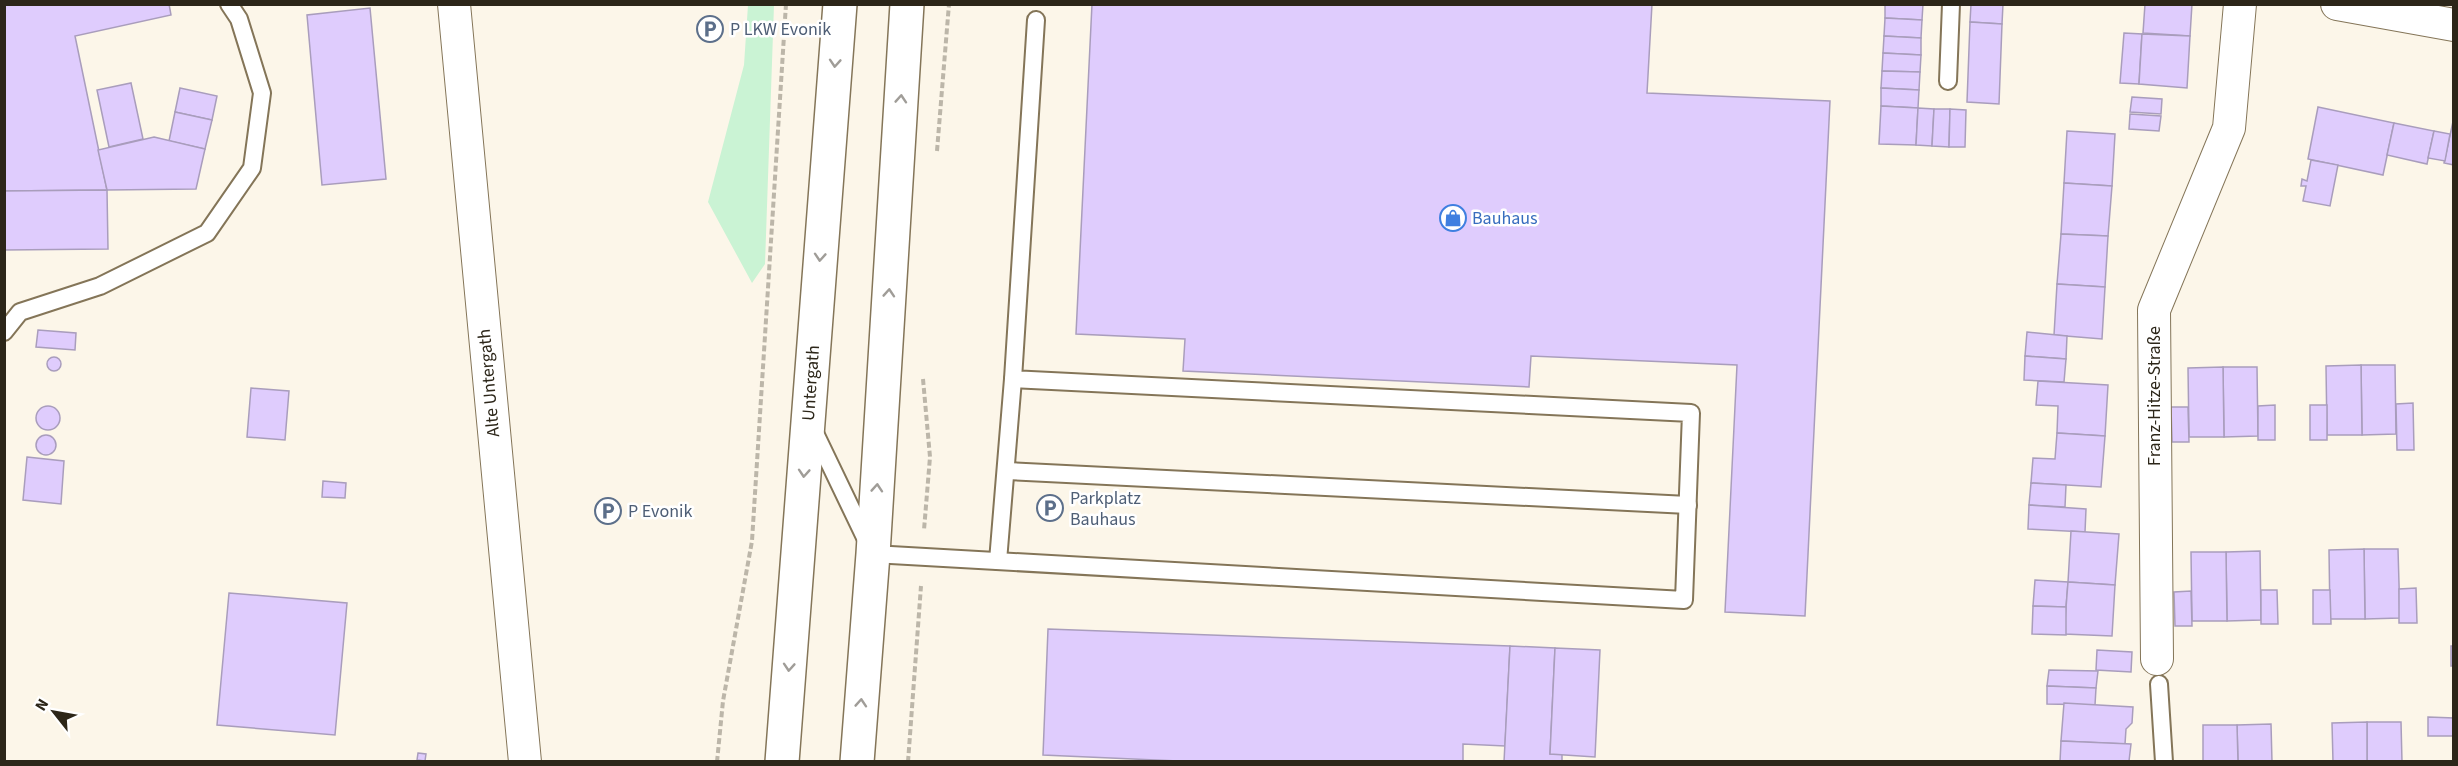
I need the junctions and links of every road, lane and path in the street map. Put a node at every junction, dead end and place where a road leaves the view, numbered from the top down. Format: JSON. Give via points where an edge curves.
{"nodes":[{"id":1,"x":229,"y":4,"type":"edge"},
{"id":2,"x":454,"y":4,"type":"edge"},
{"id":3,"x":786,"y":4,"type":"edge"},
{"id":4,"x":840,"y":4,"type":"edge"},
{"id":5,"x":907,"y":4,"type":"edge"},
{"id":6,"x":950,"y":4,"type":"edge"},
{"id":7,"x":1951,"y":4,"type":"edge"},
{"id":8,"x":2240,"y":4,"type":"edge"},
{"id":9,"x":2337,"y":4,"type":"edge"},
{"id":10,"x":1036,"y":20,"type":"dead end"},
{"id":11,"x":2454,"y":25,"type":"edge"},
{"id":12,"x":1948,"y":81,"type":"dead end"},
{"id":13,"x":937,"y":157,"type":"dead end"},
{"id":14,"x":4,"y":332,"type":"edge"},
{"id":15,"x":922,"y":368,"type":"dead end"},
{"id":16,"x":1013,"y":379,"type":"junction"},
{"id":17,"x":808,"y":418,"type":"junction"},
{"id":18,"x":1007,"y":471,"type":"junction"},
{"id":19,"x":1688,"y":505,"type":"junction"},
{"id":20,"x":873,"y":554,"type":"junction"},
{"id":21,"x":922,"y":558,"type":"junction"},
{"id":22,"x":998,"y":561,"type":"junction"},
{"id":23,"x":2158,"y":671,"type":"joint"},
{"id":24,"x":525,"y":762,"type":"edge"},
{"id":25,"x":717,"y":762,"type":"edge"},
{"id":26,"x":782,"y":762,"type":"edge"},
{"id":27,"x":857,"y":762,"type":"edge"},
{"id":28,"x":909,"y":762,"type":"edge"},
{"id":29,"x":2164,"y":762,"type":"edge"}],
"edges":[{"from":1,"to":14,"type":"lane","via":[[239,19],[262,93],[252,168],[207,233],[100,286],[20,312]]},
{"from":2,"to":24,"type":"street","name":"Alte Untergath"},
{"from":3,"to":25,"type":"path","via":[[752,541],[723,701]]},
{"from":4,"to":17,"type":"main road","name":"Untergath","one_way":true},
{"from":20,"to":5,"type":"main road","one_way":true},
{"from":6,"to":13,"type":"path"},
{"from":7,"to":12,"type":"lane"},
{"from":8,"to":23,"type":"street","name":"Franz-Hitze-Straße","via":[[2229,128],[2154,310]]},
{"from":9,"to":11,"type":"street"},
{"from":10,"to":16,"type":"lane"},
{"from":15,"to":21,"type":"path","via":[[930,457]]},
{"from":16,"to":18,"type":"lane"},
{"from":16,"to":19,"type":"lane","via":[[1691,413]]},
{"from":17,"to":20,"type":"lane"},
{"from":17,"to":26,"type":"main road","name":"Untergath","one_way":true},
{"from":18,"to":19,"type":"lane"},
{"from":18,"to":22,"type":"lane"},
{"from":19,"to":22,"type":"lane","via":[[1684,600]]},
{"from":20,"to":21,"type":"lane"},
{"from":27,"to":20,"type":"main road","one_way":true},
{"from":21,"to":22,"type":"lane"},
{"from":21,"to":28,"type":"path"},
{"from":23,"to":29,"type":"lane"}]}
